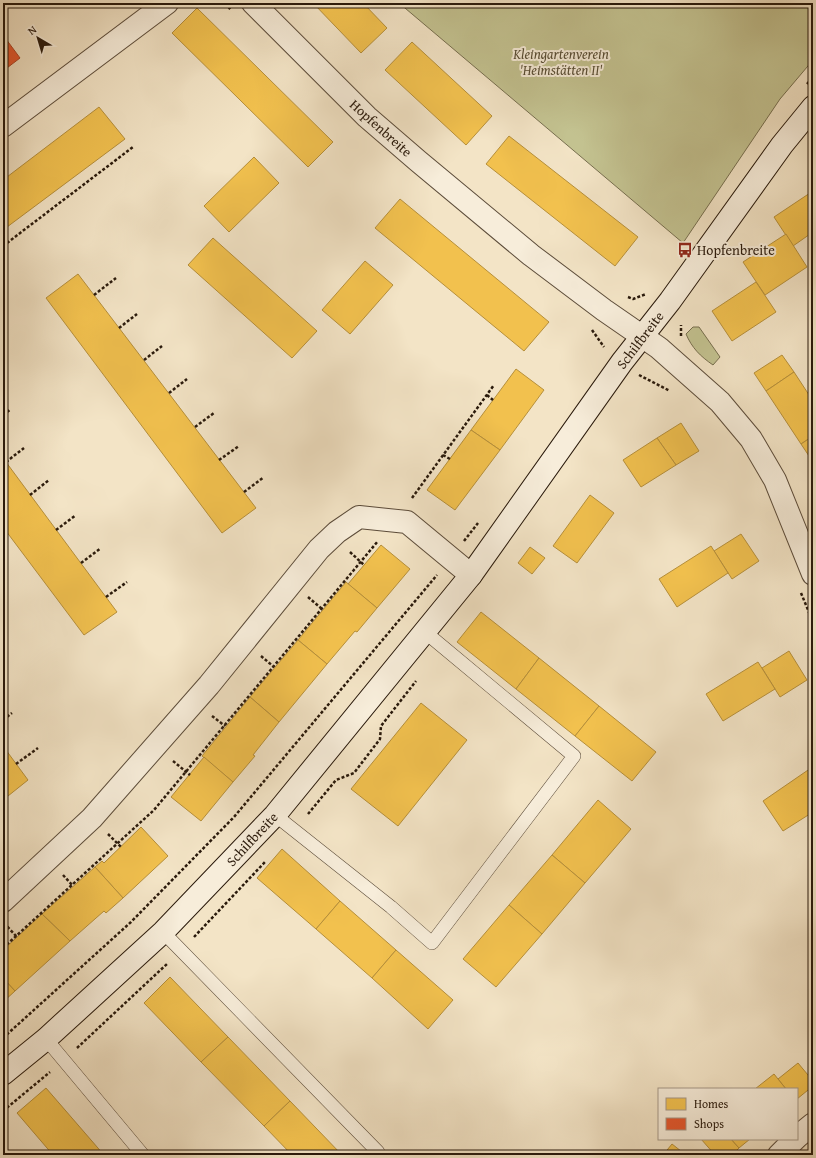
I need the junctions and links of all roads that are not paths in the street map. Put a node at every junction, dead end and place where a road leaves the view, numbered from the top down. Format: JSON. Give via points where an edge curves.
{"nodes":[{"id":1,"x":167,"y":3,"type":"edge"},
{"id":2,"x":254,"y":3,"type":"edge"},
{"id":3,"x":813,"y":107,"type":"edge"},
{"id":4,"x":3,"y":126,"type":"edge"},
{"id":5,"x":642,"y":337,"type":"junction"},
{"id":6,"x":813,"y":574,"type":"edge"},
{"id":7,"x":471,"y":575,"type":"junction"},
{"id":8,"x":425,"y":632,"type":"junction"},
{"id":9,"x":275,"y":815,"type":"junction"},
{"id":10,"x":6,"y":892,"type":"edge"},
{"id":11,"x":163,"y":932,"type":"junction"},
{"id":12,"x":46,"y":1038,"type":"junction"},
{"id":13,"x":3,"y":1074,"type":"edge"},
{"id":14,"x":813,"y":1124,"type":"edge"},
{"id":15,"x":798,"y":1136,"type":"edge"},
{"id":16,"x":794,"y":1140,"type":"edge"},
{"id":17,"x":143,"y":1155,"type":"edge"},
{"id":18,"x":375,"y":1155,"type":"edge"},
{"id":19,"x":779,"y":1155,"type":"edge"}],
"edges":[{"from":1,"to":4,"type":"street"},
{"from":2,"to":5,"type":"street","name":"Hopfenbreite","via":[[367,117],[418,161],[531,255]]},
{"from":3,"to":5,"type":"street","name":"Schilfbreite","via":[[782,145]]},
{"from":5,"to":6,"type":"street","name":"Hopfenbreite","via":[[659,348],[720,402],[751,439],[774,480]]},
{"from":5,"to":7,"type":"street","name":"Schilfbreite"},
{"from":7,"to":8,"type":"street","name":"Schilfbreite"},
{"from":7,"to":10,"type":"street","via":[[407,522],[359,517],[337,532],[319,549],[209,685],[97,812]]},
{"from":8,"to":9,"type":"street","name":"Schilfbreite"},
{"from":8,"to":9,"type":"lane","via":[[574,756],[432,943]]},
{"from":9,"to":11,"type":"street","name":"Schilfbreite"},
{"from":11,"to":12,"type":"street","name":"Schilfbreite"},
{"from":11,"to":18,"type":"lane","via":[[378,1152]]},
{"from":12,"to":13,"type":"street","name":"Schilfbreite"},
{"from":12,"to":17,"type":"lane"},
{"from":14,"to":15,"type":"street"},
{"from":16,"to":19,"type":"street"}]}
